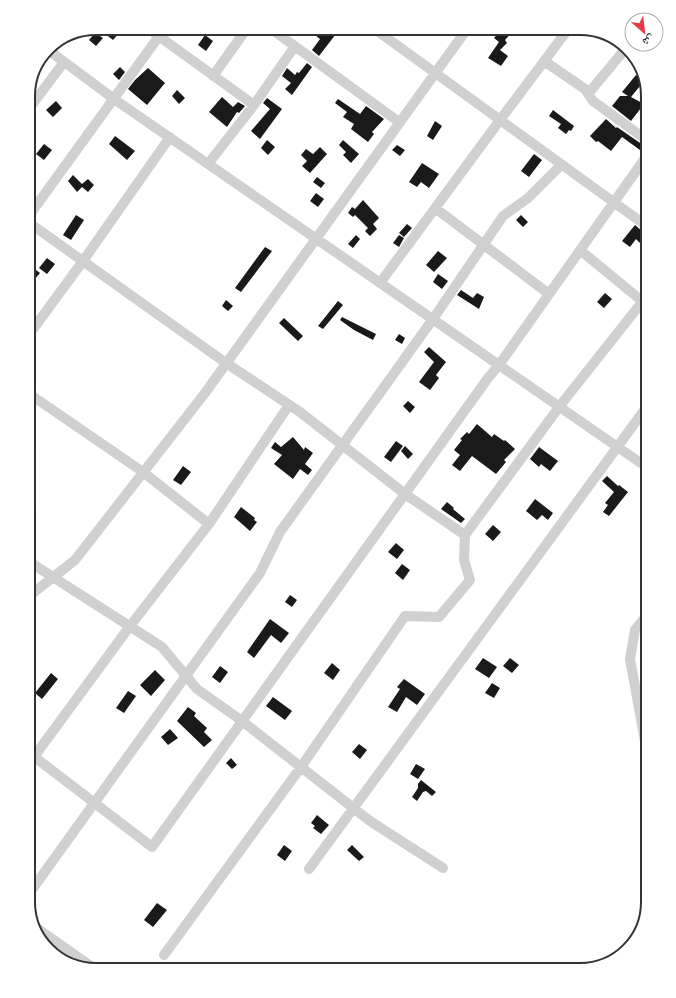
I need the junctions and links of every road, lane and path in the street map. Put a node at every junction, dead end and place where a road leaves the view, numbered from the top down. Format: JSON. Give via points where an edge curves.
{"nodes":[{"id":1,"x":157,"y":35,"type":"edge"},
{"id":2,"x":159,"y":35,"type":"edge"},
{"id":3,"x":242,"y":35,"type":"edge"},
{"id":4,"x":280,"y":35,"type":"edge"},
{"id":5,"x":384,"y":35,"type":"edge"},
{"id":6,"x":463,"y":35,"type":"edge"},
{"id":7,"x":564,"y":35,"type":"edge"},
{"id":8,"x":295,"y":46,"type":"junction"},
{"id":9,"x":622,"y":52,"type":"edge"},
{"id":10,"x":53,"y":53,"type":"edge"},
{"id":11,"x":544,"y":61,"type":"junction"},
{"id":12,"x":64,"y":62,"type":"junction"},
{"id":13,"x":435,"y":73,"type":"junction"},
{"id":14,"x":213,"y":76,"type":"junction"},
{"id":15,"x":588,"y":94,"type":"junction"},
{"id":16,"x":114,"y":99,"type":"junction"},
{"id":17,"x":35,"y":101,"type":"edge"},
{"id":18,"x":254,"y":105,"type":"junction"},
{"id":19,"x":500,"y":120,"type":"junction"},
{"id":20,"x":400,"y":122,"type":"junction"},
{"id":21,"x":641,"y":136,"type":"edge"},
{"id":22,"x":170,"y":137,"type":"junction"},
{"id":23,"x":560,"y":163,"type":"junction"},
{"id":24,"x":208,"y":164,"type":"junction"},
{"id":25,"x":641,"y":164,"type":"edge"},
{"id":26,"x":614,"y":202,"type":"junction"},
{"id":27,"x":35,"y":208,"type":"edge"},
{"id":28,"x":435,"y":208,"type":"junction"},
{"id":29,"x":641,"y":222,"type":"edge"},
{"id":30,"x":35,"y":227,"type":"edge"},
{"id":31,"x":315,"y":238,"type":"junction"},
{"id":32,"x":484,"y":245,"type":"junction"},
{"id":33,"x":580,"y":250,"type":"junction"},
{"id":34,"x":83,"y":261,"type":"junction"},
{"id":35,"x":380,"y":283,"type":"junction"},
{"id":36,"x":549,"y":294,"type":"junction"},
{"id":37,"x":641,"y":301,"type":"edge"},
{"id":38,"x":641,"y":309,"type":"edge"},
{"id":39,"x":433,"y":319,"type":"junction"},
{"id":40,"x":35,"y":326,"type":"edge"},
{"id":41,"x":226,"y":363,"type":"junction"},
{"id":42,"x":499,"y":365,"type":"junction"},
{"id":43,"x":35,"y":398,"type":"edge"},
{"id":44,"x":289,"y":405,"type":"junction"},
{"id":45,"x":560,"y":407,"type":"junction"},
{"id":46,"x":641,"y":415,"type":"edge"},
{"id":47,"x":342,"y":445,"type":"junction"},
{"id":48,"x":618,"y":447,"type":"junction"},
{"id":49,"x":641,"y":463,"type":"edge"},
{"id":50,"x":143,"y":472,"type":"junction"},
{"id":51,"x":405,"y":494,"type":"junction"},
{"id":52,"x":209,"y":524,"type":"junction"},
{"id":53,"x":465,"y":535,"type":"junction"},
{"id":54,"x":35,"y":565,"type":"edge"},
{"id":55,"x":54,"y":577,"type":"junction"},
{"id":56,"x":35,"y":593,"type":"edge"},
{"id":57,"x":641,"y":623,"type":"edge"},
{"id":58,"x":130,"y":626,"type":"junction"},
{"id":59,"x":186,"y":676,"type":"junction"},
{"id":60,"x":641,"y":716,"type":"edge"},
{"id":61,"x":242,"y":721,"type":"junction"},
{"id":62,"x":35,"y":751,"type":"edge"},
{"id":63,"x":35,"y":762,"type":"edge"},
{"id":64,"x":301,"y":767,"type":"junction"},
{"id":65,"x":94,"y":803,"type":"junction"},
{"id":66,"x":354,"y":808,"type":"junction"},
{"id":67,"x":443,"y":868,"type":"dead end"},
{"id":68,"x":309,"y":869,"type":"dead end"},
{"id":69,"x":35,"y":885,"type":"edge"},
{"id":70,"x":43,"y":932,"type":"edge"},
{"id":71,"x":164,"y":955,"type":"dead end"},
{"id":72,"x":84,"y":962,"type":"edge"}],
"edges":[{"from":1,"to":16,"type":"street"},
{"from":2,"to":14,"type":"street"},
{"from":3,"to":14,"type":"street"},
{"from":4,"to":8,"type":"street"},
{"from":5,"to":13,"type":"street"},
{"from":6,"to":13,"type":"street"},
{"from":7,"to":11,"type":"street"},
{"from":8,"to":18,"type":"street"},
{"from":8,"to":20,"type":"street"},
{"from":9,"to":15,"type":"street"},
{"from":10,"to":12,"type":"street"},
{"from":11,"to":15,"type":"street","via":[[585,89]]},
{"from":11,"to":19,"type":"street"},
{"from":12,"to":16,"type":"street"},
{"from":12,"to":17,"type":"street"},
{"from":13,"to":19,"type":"street"},
{"from":13,"to":20,"type":"street"},
{"from":14,"to":18,"type":"street"},
{"from":15,"to":21,"type":"street","via":[[593,101]]},
{"from":16,"to":22,"type":"street"},
{"from":16,"to":27,"type":"street"},
{"from":18,"to":24,"type":"street"},
{"from":19,"to":23,"type":"street"},
{"from":19,"to":28,"type":"street"},
{"from":20,"to":31,"type":"street"},
{"from":22,"to":24,"type":"street"},
{"from":22,"to":34,"type":"street"},
{"from":23,"to":26,"type":"street"},
{"from":23,"to":32,"type":"street","via":[[559,168],[528,198],[503,216]]},
{"from":24,"to":31,"type":"street"},
{"from":25,"to":26,"type":"street"},
{"from":26,"to":29,"type":"street"},
{"from":26,"to":33,"type":"street"},
{"from":28,"to":32,"type":"street"},
{"from":28,"to":35,"type":"street"},
{"from":30,"to":34,"type":"street"},
{"from":31,"to":35,"type":"street"},
{"from":31,"to":41,"type":"street"},
{"from":32,"to":36,"type":"street"},
{"from":32,"to":39,"type":"street"},
{"from":33,"to":36,"type":"street"},
{"from":33,"to":37,"type":"street"},
{"from":34,"to":40,"type":"street"},
{"from":34,"to":41,"type":"street"},
{"from":35,"to":39,"type":"street"},
{"from":36,"to":42,"type":"street"},
{"from":38,"to":45,"type":"street"},
{"from":39,"to":42,"type":"street"},
{"from":39,"to":47,"type":"street"},
{"from":41,"to":44,"type":"street"},
{"from":41,"to":50,"type":"street"},
{"from":42,"to":45,"type":"street"},
{"from":42,"to":51,"type":"street"},
{"from":43,"to":50,"type":"street"},
{"from":44,"to":47,"type":"street"},
{"from":44,"to":52,"type":"street"},
{"from":45,"to":48,"type":"street"},
{"from":45,"to":53,"type":"street"},
{"from":46,"to":48,"type":"street"},
{"from":47,"to":51,"type":"street"},
{"from":47,"to":59,"type":"street","via":[[280,532],[260,573]]},
{"from":48,"to":49,"type":"street"},
{"from":48,"to":66,"type":"street"},
{"from":50,"to":52,"type":"street"},
{"from":50,"to":55,"type":"street","via":[[75,560]]},
{"from":51,"to":53,"type":"street"},
{"from":51,"to":61,"type":"street"},
{"from":52,"to":58,"type":"street"},
{"from":53,"to":64,"type":"street","via":[[464,560],[470,580],[438,617],[405,616]]},
{"from":54,"to":55,"type":"street"},
{"from":55,"to":56,"type":"street"},
{"from":55,"to":58,"type":"street"},
{"from":57,"to":60,"type":"street","via":[[635,630],[630,659]]},
{"from":58,"to":59,"type":"street","via":[[162,647]]},
{"from":58,"to":62,"type":"street"},
{"from":59,"to":61,"type":"street","via":[[197,689]]},
{"from":59,"to":65,"type":"street"},
{"from":61,"to":64,"type":"street"},
{"from":61,"to":65,"type":"street","via":[[152,847]]},
{"from":63,"to":65,"type":"street"},
{"from":64,"to":66,"type":"street"},
{"from":64,"to":71,"type":"street"},
{"from":65,"to":69,"type":"street"},
{"from":66,"to":67,"type":"street"},
{"from":66,"to":68,"type":"street"},
{"from":70,"to":72,"type":"street"}]}
